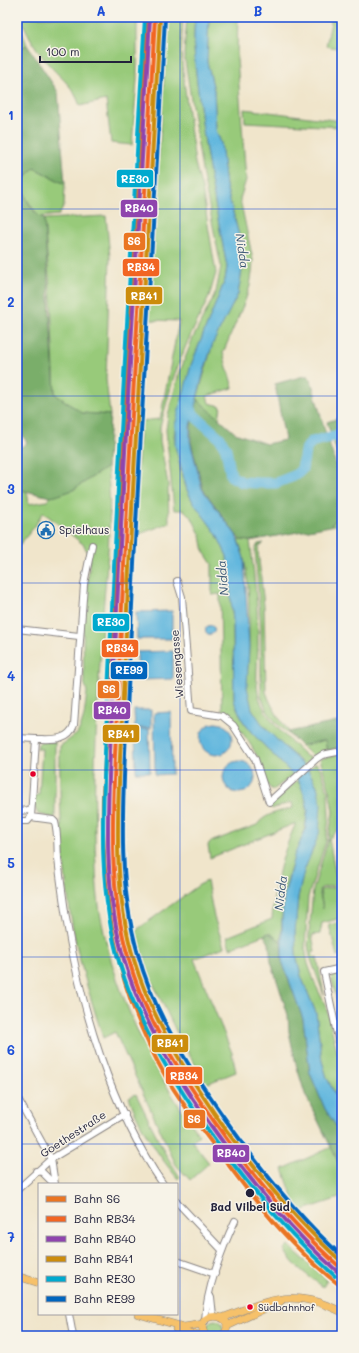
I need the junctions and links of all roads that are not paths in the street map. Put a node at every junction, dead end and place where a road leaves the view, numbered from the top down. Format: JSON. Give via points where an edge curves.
{"nodes":[{"id":1,"x":92,"y":545,"type":"dead end"},
{"id":2,"x":177,"y":581,"type":"dead end"},
{"id":3,"x":17,"y":629,"type":"edge"},
{"id":4,"x":79,"y":636,"type":"junction"},
{"id":5,"x":17,"y":738,"type":"edge"},
{"id":6,"x":36,"y":738,"type":"junction"},
{"id":7,"x":342,"y":751,"type":"edge"},
{"id":8,"x":17,"y":810,"type":"edge"},
{"id":9,"x":31,"y":810,"type":"junction"},
{"id":10,"x":30,"y":817,"type":"junction"},
{"id":11,"x":17,"y":821,"type":"edge"},
{"id":12,"x":342,"y":968,"type":"edge"},
{"id":13,"x":342,"y":1058,"type":"edge"},
{"id":14,"x":17,"y":1097,"type":"edge"},
{"id":15,"x":124,"y":1114,"type":"junction"},
{"id":16,"x":50,"y":1159,"type":"junction"},
{"id":17,"x":36,"y":1171,"type":"junction"},
{"id":18,"x":54,"y":1183,"type":"edge"},
{"id":19,"x":55,"y":1183,"type":"edge"},
{"id":20,"x":162,"y":1183,"type":"edge"},
{"id":21,"x":17,"y":1190,"type":"edge"},
{"id":22,"x":178,"y":1203,"type":"edge"},
{"id":23,"x":234,"y":1220,"type":"dead end"},
{"id":24,"x":222,"y":1250,"type":"junction"},
{"id":25,"x":178,"y":1261,"type":"edge"},
{"id":26,"x":215,"y":1274,"type":"junction"},
{"id":27,"x":17,"y":1276,"type":"edge"},
{"id":28,"x":38,"y":1282,"type":"edge"},
{"id":29,"x":210,"y":1292,"type":"junction"},
{"id":30,"x":287,"y":1298,"type":"junction"},
{"id":31,"x":342,"y":1312,"type":"edge"},
{"id":32,"x":69,"y":1315,"type":"edge"},
{"id":33,"x":141,"y":1315,"type":"edge"},
{"id":34,"x":213,"y":1316,"type":"junction"},
{"id":35,"x":222,"y":1318,"type":"junction"},
{"id":36,"x":204,"y":1322,"type":"junction"},
{"id":37,"x":169,"y":1324,"type":"junction"},
{"id":38,"x":227,"y":1326,"type":"junction"},
{"id":39,"x":180,"y":1334,"type":"edge"},
{"id":40,"x":206,"y":1335,"type":"edge"},
{"id":41,"x":73,"y":1336,"type":"edge"},
{"id":42,"x":223,"y":1336,"type":"edge"}],
"edges":[{"from":1,"to":4,"type":"street","via":[[85,575]]},
{"from":2,"to":7,"type":"street","name":"Wiesengasse","via":[[182,597],[191,711],[222,716],[233,725],[255,759],[269,802],[322,755]]},
{"from":3,"to":4,"type":"street"},
{"from":4,"to":6,"type":"street","via":[[73,728],[58,739]]},
{"from":5,"to":6,"type":"street"},
{"from":6,"to":9,"type":"street"},
{"from":8,"to":9,"type":"street"},
{"from":9,"to":10,"type":"street"},
{"from":10,"to":11,"type":"street","via":[[28,821]]},
{"from":10,"to":15,"type":"street","via":[[53,820],[56,826],[65,912],[78,977],[100,1049]]},
{"from":12,"to":13,"type":"street","via":[[324,972]]},
{"from":14,"to":16,"type":"street"},
{"from":15,"to":16,"type":"street","name":"Goethestraße"},
{"from":15,"to":20,"type":"street"},
{"from":16,"to":17,"type":"street","name":"Goethestraße"},
{"from":16,"to":19,"type":"street"},
{"from":17,"to":18,"type":"street","via":[[42,1172]]},
{"from":17,"to":21,"type":"street","name":"Goethestraße"},
{"from":22,"to":24,"type":"street"},
{"from":23,"to":24,"type":"street"},
{"from":24,"to":26,"type":"street"},
{"from":25,"to":26,"type":"street"},
{"from":26,"to":29,"type":"street"},
{"from":27,"to":28,"type":"main road"},
{"from":29,"to":34,"type":"street"},
{"from":29,"to":36,"type":"street"},
{"from":30,"to":31,"type":"main road","via":[[316,1300]]},
{"from":30,"to":35,"type":"main road","via":[[266,1301]]},
{"from":30,"to":38,"type":"main road"},
{"from":32,"to":41,"type":"street"},
{"from":33,"to":37,"type":"main road"},
{"from":34,"to":35,"type":"main road"},
{"from":34,"to":36,"type":"main road"},
{"from":35,"to":38,"type":"main road"},
{"from":36,"to":37,"type":"main road","via":[[184,1327]]},
{"from":36,"to":40,"type":"main road"},
{"from":37,"to":39,"type":"main road"},
{"from":38,"to":42,"type":"main road"},
{"from":39,"to":40,"type":"main road"}]}
